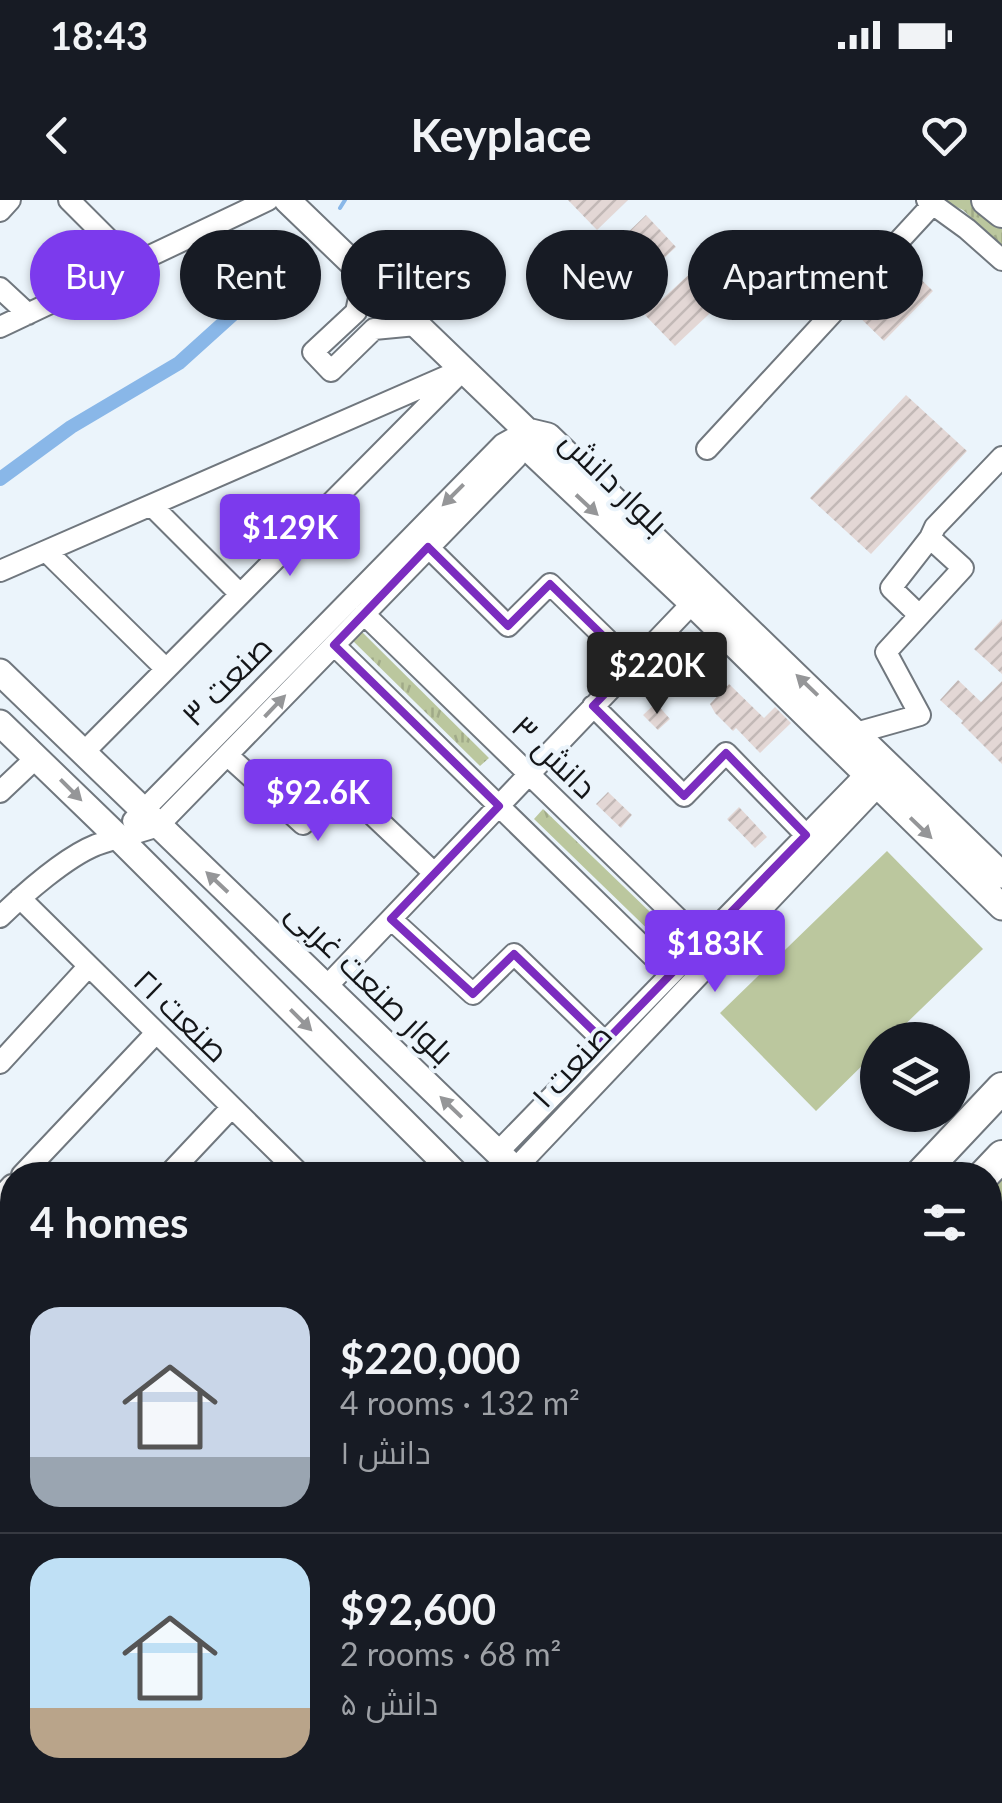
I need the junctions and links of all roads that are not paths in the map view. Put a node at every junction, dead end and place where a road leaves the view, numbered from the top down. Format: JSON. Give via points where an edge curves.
{"nodes":[{"id":1,"x":10,"y":200,"type":"edge"},
{"id":2,"x":69,"y":200,"type":"edge"},
{"id":3,"x":268,"y":200,"type":"edge"},
{"id":4,"x":287,"y":200,"type":"edge"},
{"id":5,"x":988,"y":200,"type":"edge"},
{"id":6,"x":930,"y":202,"type":"edge"},
{"id":7,"x":0,"y":210,"type":"edge"},
{"id":8,"x":1002,"y":212,"type":"edge"},
{"id":9,"x":99,"y":230,"type":"edge"},
{"id":10,"x":160,"y":251,"type":"edge"},
{"id":11,"x":341,"y":252,"type":"edge"},
{"id":12,"x":1002,"y":260,"type":"edge"},
{"id":13,"x":0,"y":288,"type":"edge"},
{"id":14,"x":28,"y":314,"type":"joint"},
{"id":15,"x":348,"y":320,"type":"edge"},
{"id":16,"x":412,"y":320,"type":"edge"},
{"id":17,"x":416,"y":324,"type":"junction"},
{"id":18,"x":0,"y":327,"type":"edge"},
{"id":19,"x":462,"y":370,"type":"junction"},
{"id":20,"x":526,"y":431,"type":"junction"},
{"id":21,"x":707,"y":450,"type":"dead end"},
{"id":22,"x":1002,"y":457,"type":"edge"},
{"id":23,"x":152,"y":506,"type":"junction"},
{"id":24,"x":930,"y":538,"type":"junction"},
{"id":25,"x":428,"y":547,"type":"junction"},
{"id":26,"x":47,"y":552,"type":"junction"},
{"id":27,"x":0,"y":571,"type":"edge"},
{"id":28,"x":240,"y":594,"type":"junction"},
{"id":29,"x":699,"y":596,"type":"junction"},
{"id":30,"x":364,"y":614,"type":"junction"},
{"id":31,"x":919,"y":615,"type":"junction"},
{"id":32,"x":334,"y":645,"type":"junction"},
{"id":33,"x":633,"y":665,"type":"junction"},
{"id":34,"x":166,"y":669,"type":"junction"},
{"id":35,"x":0,"y":672,"type":"edge"},
{"id":36,"x":594,"y":706,"type":"junction"},
{"id":37,"x":0,"y":723,"type":"edge"},
{"id":38,"x":848,"y":741,"type":"junction"},
{"id":39,"x":83,"y":753,"type":"junction"},
{"id":40,"x":227,"y":755,"type":"junction"},
{"id":41,"x":37,"y":756,"type":"junction"},
{"id":42,"x":529,"y":774,"type":"junction"},
{"id":43,"x":872,"y":780,"type":"junction"},
{"id":44,"x":0,"y":792,"type":"edge"},
{"id":45,"x":499,"y":806,"type":"junction"},
{"id":46,"x":150,"y":818,"type":"junction"},
{"id":47,"x":806,"y":835,"type":"junction"},
{"id":48,"x":120,"y":838,"type":"junction"},
{"id":49,"x":434,"y":874,"type":"junction"},
{"id":50,"x":1002,"y":875,"type":"edge"},
{"id":51,"x":20,"y":898,"type":"junction"},
{"id":52,"x":1002,"y":907,"type":"edge"},
{"id":53,"x":0,"y":917,"type":"edge"},
{"id":54,"x":391,"y":919,"type":"junction"},
{"id":55,"x":702,"y":942,"type":"junction"},
{"id":56,"x":88,"y":967,"type":"junction"},
{"id":57,"x":671,"y":974,"type":"junction"},
{"id":58,"x":327,"y":986,"type":"junction"},
{"id":59,"x":156,"y":1033,"type":"junction"},
{"id":60,"x":605,"y":1042,"type":"junction"},
{"id":61,"x":0,"y":1062,"type":"edge"},
{"id":62,"x":1002,"y":1088,"type":"edge"},
{"id":63,"x":232,"y":1108,"type":"junction"},
{"id":64,"x":34,"y":1162,"type":"edge"},
{"id":65,"x":180,"y":1162,"type":"edge"},
{"id":66,"x":288,"y":1162,"type":"edge"},
{"id":67,"x":437,"y":1162,"type":"edge"},
{"id":68,"x":507,"y":1162,"type":"edge"},
{"id":69,"x":514,"y":1162,"type":"edge"},
{"id":70,"x":515,"y":1162,"type":"edge"},
{"id":71,"x":932,"y":1162,"type":"edge"}],
"edges":[{"from":1,"to":7,"type":"street"},
{"from":2,"to":9,"type":"street"},
{"from":3,"to":10,"type":"street"},
{"from":4,"to":11,"type":"main road","name":"بلوار دانش"},
{"from":5,"to":8,"type":"highway"},
{"from":6,"to":12,"type":"street"},
{"from":6,"to":21,"type":"street"},
{"from":13,"to":14,"type":"street"},
{"from":14,"to":18,"type":"street"},
{"from":15,"to":17,"type":"street","via":[[314,352],[331,371],[374,329]]},
{"from":16,"to":17,"type":"main road","name":"بلوار دانش"},
{"from":17,"to":19,"type":"main road","name":"بلوار دانش"},
{"from":19,"to":20,"type":"main road","name":"بلوار دانش"},
{"from":19,"to":23,"type":"street"},
{"from":19,"to":28,"type":"street"},
{"from":20,"to":25,"type":"street","name":"صنعت ۳","via":[[516,458]]},
{"from":20,"to":29,"type":"main road","name":"بلوار دانش","via":[[533,454]]},
{"from":20,"to":46,"type":"street","name":"صنعت ۳","one_way":true,"via":[[504,444]]},
{"from":22,"to":24,"type":"street"},
{"from":23,"to":26,"type":"street"},
{"from":23,"to":28,"type":"street"},
{"from":24,"to":31,"type":"street","via":[[891,588]]},
{"from":24,"to":31,"type":"street","via":[[963,568]]},
{"from":25,"to":30,"type":"street","name":"صنعت ۳"},
{"from":25,"to":33,"type":"street","via":[[508,626],[550,584]]},
{"from":26,"to":27,"type":"street"},
{"from":26,"to":34,"type":"street"},
{"from":28,"to":34,"type":"street"},
{"from":29,"to":33,"type":"street"},
{"from":29,"to":38,"type":"main road","name":"بلوار دانش"},
{"from":30,"to":32,"type":"street","name":"صنعت ۳"},
{"from":30,"to":42,"type":"street","name":"دانش ۳"},
{"from":31,"to":38,"type":"street","via":[[886,652],[920,715]]},
{"from":40,"to":32,"type":"street","name":"صنعت ۳","one_way":true},
{"from":32,"to":45,"type":"street"},
{"from":33,"to":36,"type":"street"},
{"from":34,"to":39,"type":"street"},
{"from":35,"to":39,"type":"main road","name":"بلوار صنعت غربی"},
{"from":36,"to":42,"type":"street"},
{"from":36,"to":47,"type":"street","via":[[684,796],[726,753]]},
{"from":37,"to":41,"type":"main road"},
{"from":38,"to":43,"type":"main road","name":"بلوار دانش"},
{"from":38,"to":50,"type":"main road","name":"بلوار دانش"},
{"from":39,"to":46,"type":"main road","name":"بلوار صنعت غربی"},
{"from":40,"to":46,"type":"street","name":"صنعت ۳"},
{"from":40,"to":49,"type":"street","via":[[303,824],[340,784]]},
{"from":41,"to":44,"type":"street"},
{"from":41,"to":48,"type":"main road","one_way":true},
{"from":42,"to":45,"type":"street"},
{"from":42,"to":55,"type":"street","name":"دانش ۳"},
{"from":43,"to":47,"type":"street","name":"صنعت ۱"},
{"from":43,"to":52,"type":"main road","name":"بلوار دانش","one_way":true},
{"from":43,"to":70,"type":"street","name":"صنعت ۱"},
{"from":45,"to":49,"type":"street"},
{"from":45,"to":57,"type":"street"},
{"from":46,"to":48,"type":"street"},
{"from":58,"to":46,"type":"main road","name":"بلوار صنعت غربی","one_way":true},
{"from":47,"to":55,"type":"street","name":"صنعت ۱"},
{"from":48,"to":51,"type":"street","via":[[76,856]]},
{"from":48,"to":67,"type":"main road","one_way":true},
{"from":49,"to":54,"type":"street"},
{"from":51,"to":53,"type":"street"},
{"from":51,"to":56,"type":"street","name":"صنعت ۲۱"},
{"from":54,"to":58,"type":"street"},
{"from":54,"to":60,"type":"street","via":[[472,994],[514,954]]},
{"from":55,"to":57,"type":"street","name":"صنعت ۱"},
{"from":56,"to":59,"type":"street","name":"صنعت ۲۱"},
{"from":56,"to":61,"type":"street"},
{"from":57,"to":60,"type":"street","name":"صنعت ۱"},
{"from":68,"to":58,"type":"main road","name":"بلوار صنعت غربی","one_way":true},
{"from":59,"to":63,"type":"street","name":"صنعت ۲۱"},
{"from":59,"to":64,"type":"street"},
{"from":60,"to":69,"type":"street","name":"صنعت ۱"},
{"from":62,"to":71,"type":"highway"},
{"from":63,"to":65,"type":"street"},
{"from":63,"to":66,"type":"street","name":"صنعت ۲۱"}]}
